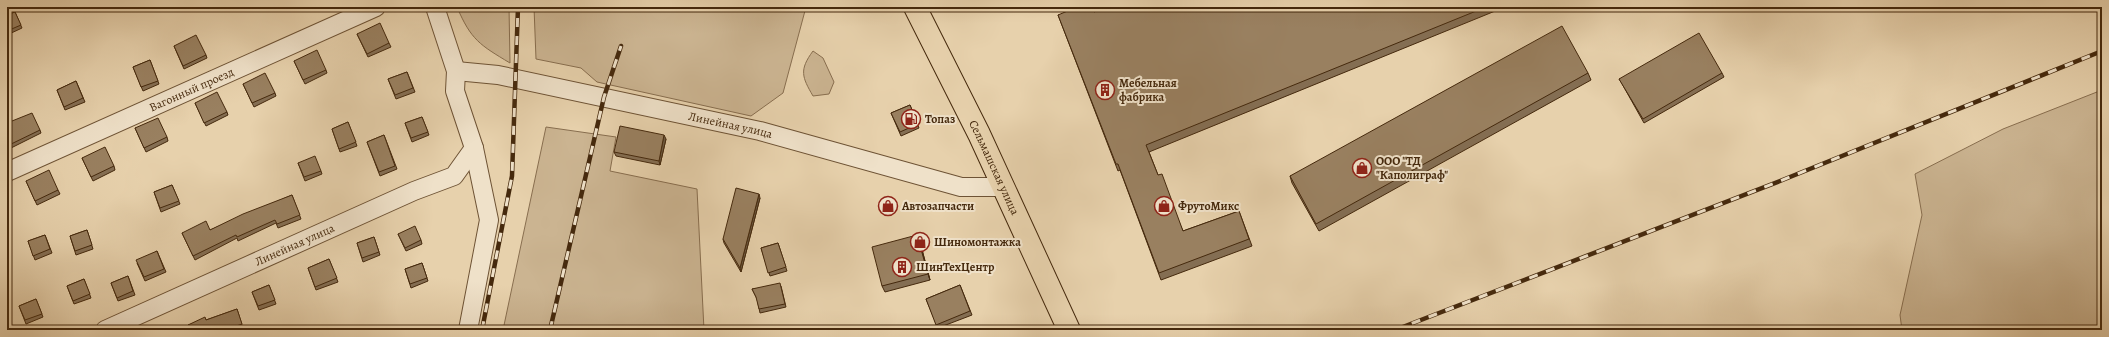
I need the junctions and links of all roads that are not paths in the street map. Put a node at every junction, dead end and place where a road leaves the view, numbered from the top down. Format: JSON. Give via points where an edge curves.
{"nodes":[{"id":1,"x":376,"y":7,"type":"edge"},
{"id":2,"x":435,"y":7,"type":"edge"},
{"id":3,"x":915,"y":7,"type":"edge"},
{"id":4,"x":456,"y":71,"type":"junction"},
{"id":5,"x":474,"y":148,"type":"junction"},
{"id":6,"x":7,"y":172,"type":"edge"},
{"id":7,"x":1003,"y":187,"type":"junction"},
{"id":8,"x":105,"y":330,"type":"edge"},
{"id":9,"x":468,"y":330,"type":"edge"},
{"id":10,"x":1069,"y":330,"type":"edge"}],
"edges":[{"from":1,"to":6,"type":"street","name":"Вагонный проезд"},
{"from":2,"to":4,"type":"street"},
{"from":3,"to":7,"type":"highway","name":"Сельмашская улица"},
{"from":4,"to":5,"type":"street","via":[[456,91]]},
{"from":4,"to":7,"type":"street","name":"Линейная улица","via":[[498,75],[760,131],[961,187]]},
{"from":5,"to":8,"type":"street","name":"Линейная улица","via":[[454,176],[414,191]]},
{"from":5,"to":9,"type":"street","via":[[489,220]]},
{"from":7,"to":10,"type":"highway","name":"Сельмашская улица"}]}
